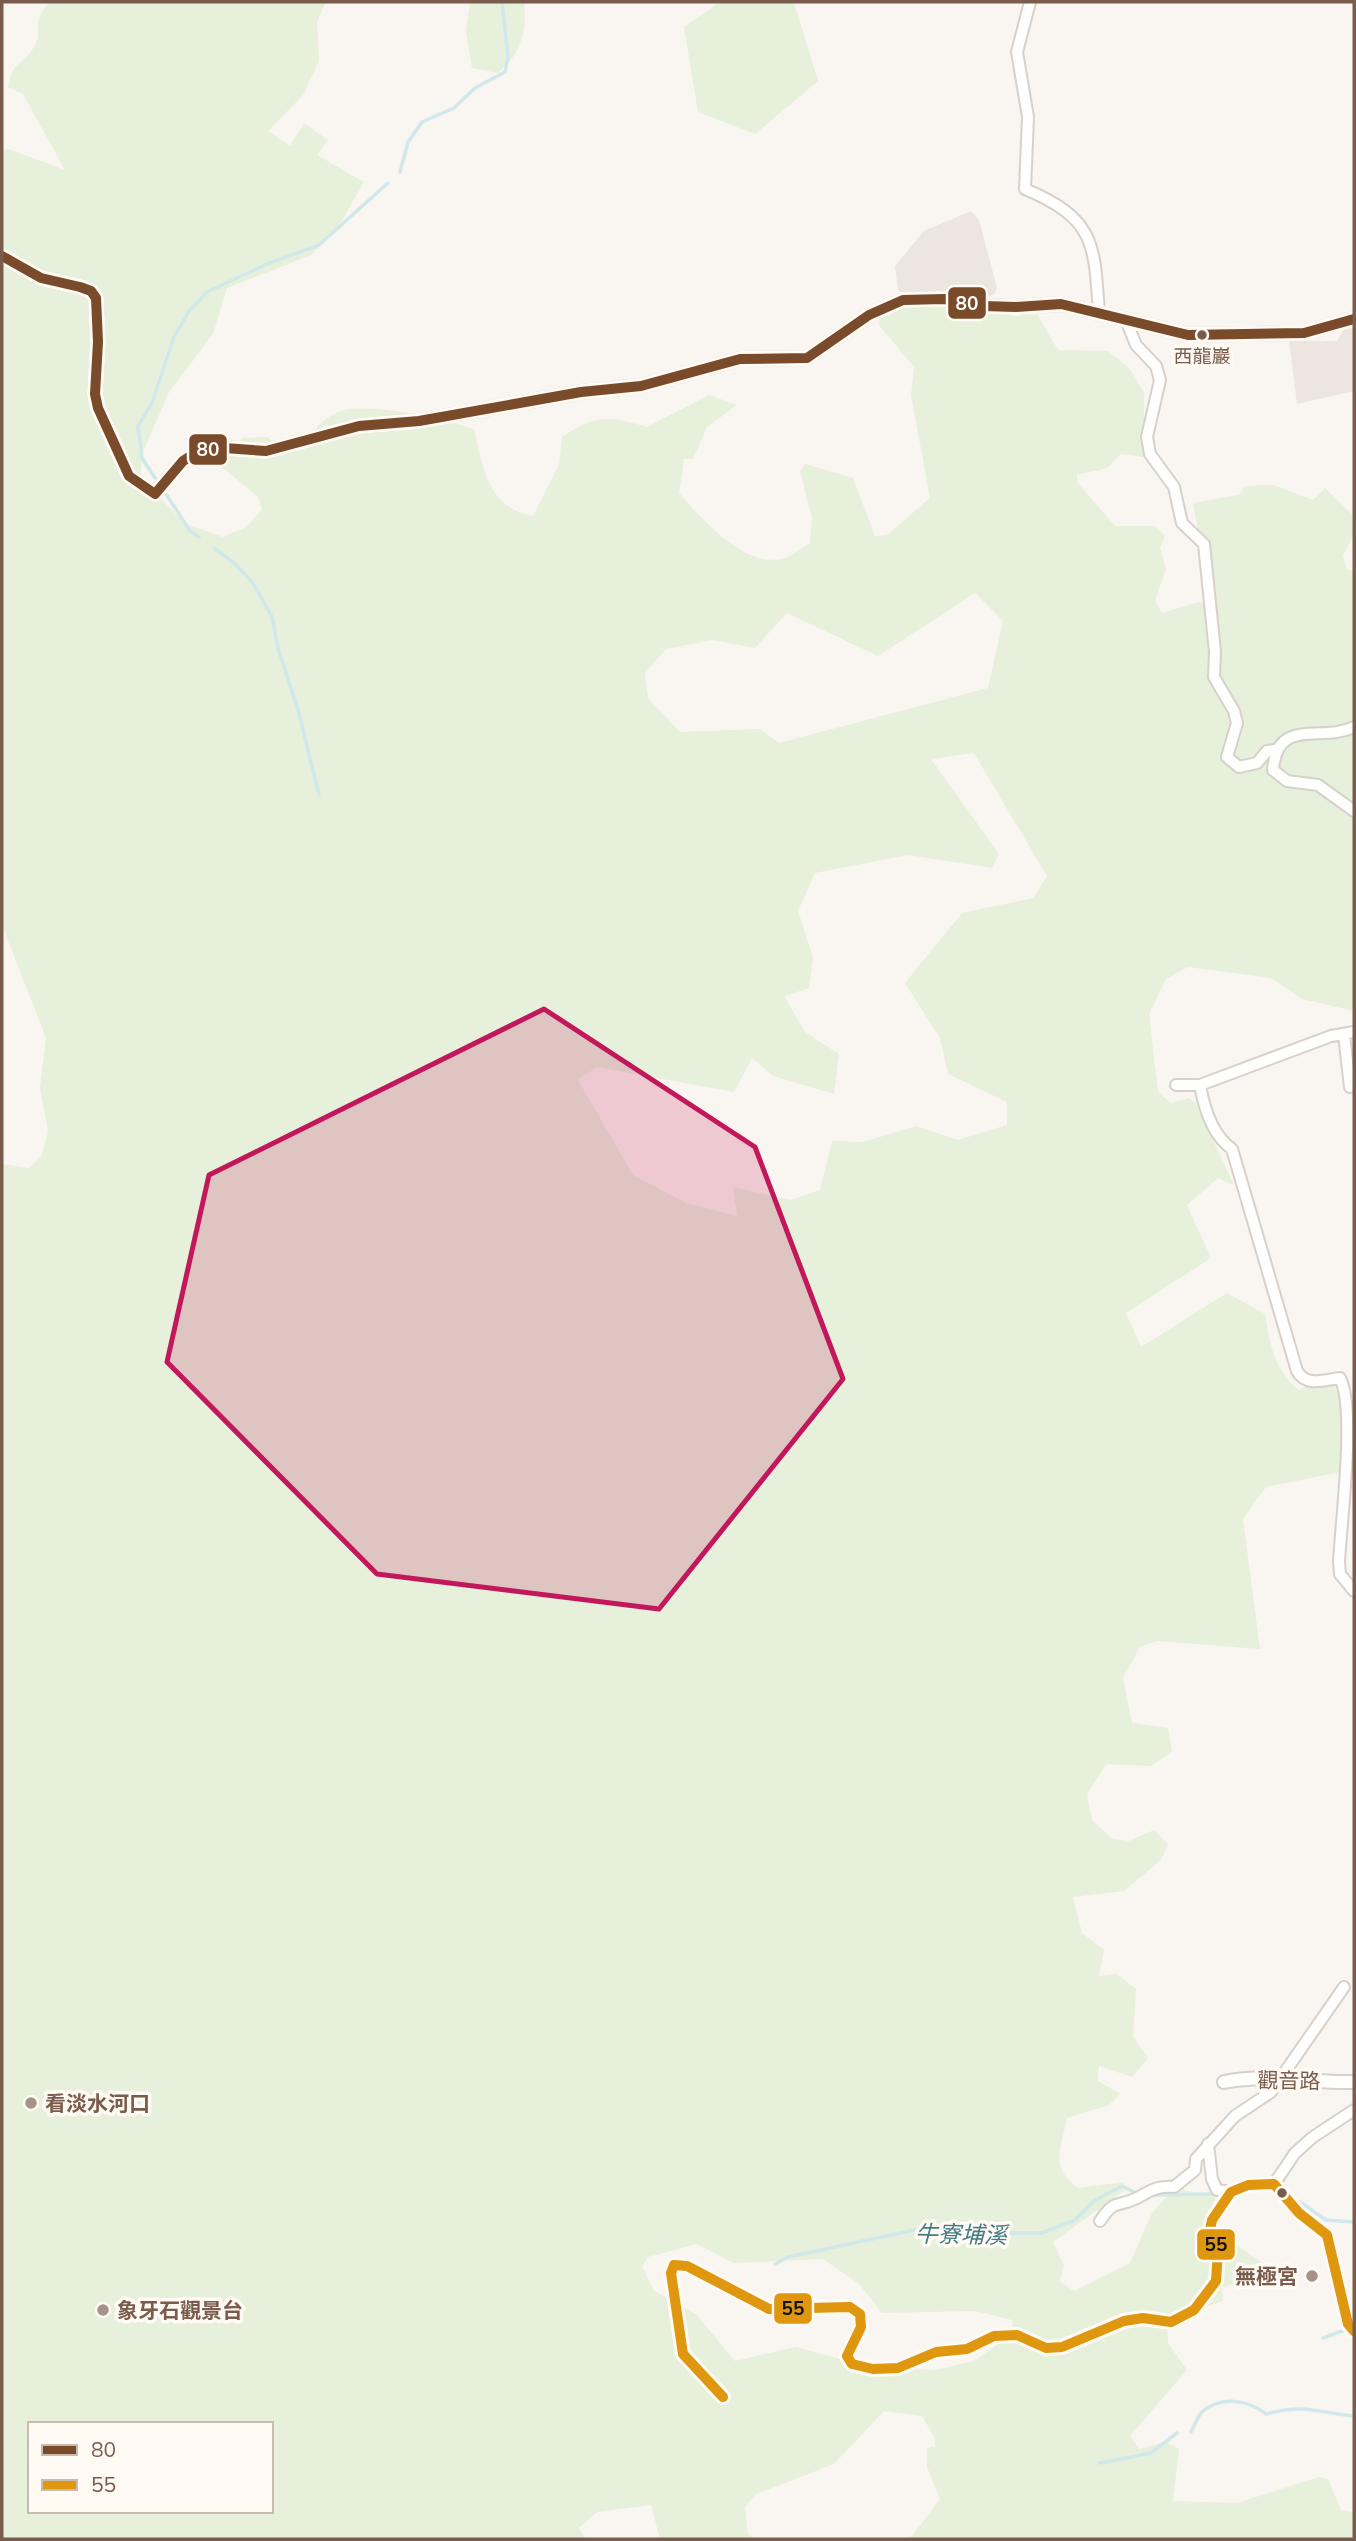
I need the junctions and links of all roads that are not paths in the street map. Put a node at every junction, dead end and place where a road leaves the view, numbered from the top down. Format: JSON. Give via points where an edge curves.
{"nodes":[{"id":1,"x":1030,"y":2,"type":"edge"},
{"id":2,"x":2,"y":256,"type":"edge"},
{"id":3,"x":1099,"y":313,"type":"junction"},
{"id":4,"x":1354,"y":319,"type":"edge"},
{"id":5,"x":1126,"y":320,"type":"junction"},
{"id":6,"x":1354,"y":727,"type":"edge"},
{"id":7,"x":1275,"y":750,"type":"junction"},
{"id":8,"x":1354,"y":811,"type":"edge"},
{"id":9,"x":1349,"y":1033,"type":"edge"},
{"id":10,"x":1175,"y":1085,"type":"dead end"},
{"id":11,"x":1200,"y":1085,"type":"junction"},
{"id":12,"x":1354,"y":1085,"type":"edge"},
{"id":13,"x":1350,"y":1481,"type":"edge"},
{"id":14,"x":1354,"y":1591,"type":"edge"},
{"id":15,"x":1344,"y":1986,"type":"dead end"},
{"id":16,"x":1281,"y":2079,"type":"junction"},
{"id":17,"x":1224,"y":2082,"type":"dead end"},
{"id":18,"x":1354,"y":2082,"type":"edge"},
{"id":19,"x":1354,"y":2110,"type":"edge"},
{"id":20,"x":1208,"y":2144,"type":"junction"},
{"id":21,"x":1274,"y":2184,"type":"junction"},
{"id":22,"x":1231,"y":2192,"type":"junction"},
{"id":23,"x":1100,"y":2221,"type":"dead end"},
{"id":24,"x":1352,"y":2329,"type":"edge"},
{"id":25,"x":723,"y":2397,"type":"dead end"}],
"edges":[{"from":1,"to":3,"type":"street","via":[[1017,52],[1028,117],[1025,189],[1077,221],[1090,236]]},
{"from":2,"to":3,"type":"street","via":[[41,278],[91,291],[96,298],[98,408],[128,476],[155,494],[183,461],[200,450],[266,452],[359,426],[641,386],[740,359],[807,358],[869,315],[903,300],[944,299],[1016,307],[1061,304]]},
{"from":3,"to":5,"type":"street"},
{"from":4,"to":5,"type":"street","via":[[1304,333],[1227,335],[1188,335]]},
{"from":5,"to":7,"type":"street","via":[[1136,345],[1156,366],[1160,380],[1147,438],[1150,454],[1174,487],[1182,523],[1204,544],[1214,677],[1237,723],[1227,757],[1239,766],[1257,763],[1267,751]]},
{"from":6,"to":7,"type":"street","via":[[1341,733],[1304,733]]},
{"from":7,"to":8,"type":"street","via":[[1273,770],[1280,776],[1318,785]]},
{"from":9,"to":11,"type":"street"},
{"from":9,"to":12,"type":"street","via":[[1350,1087]]},
{"from":10,"to":11,"type":"street"},
{"from":11,"to":13,"type":"street","via":[[1220,1141],[1231,1149],[1297,1371],[1309,1382],[1340,1378],[1348,1391]]},
{"from":13,"to":14,"type":"street","via":[[1339,1562],[1340,1574]]},
{"from":15,"to":16,"type":"street"},
{"from":16,"to":17,"type":"street","name":"觀音路"},
{"from":16,"to":18,"type":"street","name":"觀音路"},
{"from":16,"to":20,"type":"street"},
{"from":19,"to":21,"type":"street","via":[[1295,2153]]},
{"from":20,"to":22,"type":"street","via":[[1217,2190]]},
{"from":20,"to":23,"type":"street","via":[[1196,2159],[1195,2170],[1174,2187],[1154,2186],[1135,2199],[1114,2203]]},
{"from":21,"to":22,"type":"street","via":[[1248,2185]]},
{"from":21,"to":24,"type":"street","via":[[1299,2213],[1327,2235]]},
{"from":22,"to":25,"type":"street","via":[[1210,2230],[1218,2250],[1216,2281],[1194,2310],[1171,2322],[1143,2318],[1124,2322],[1062,2347],[1046,2348],[1017,2335],[994,2336],[967,2349],[936,2352],[898,2368],[873,2369],[852,2364],[847,2356],[861,2327],[860,2314],[850,2306],[769,2309],[687,2266],[674,2265],[671,2273],[682,2354]]}]}
